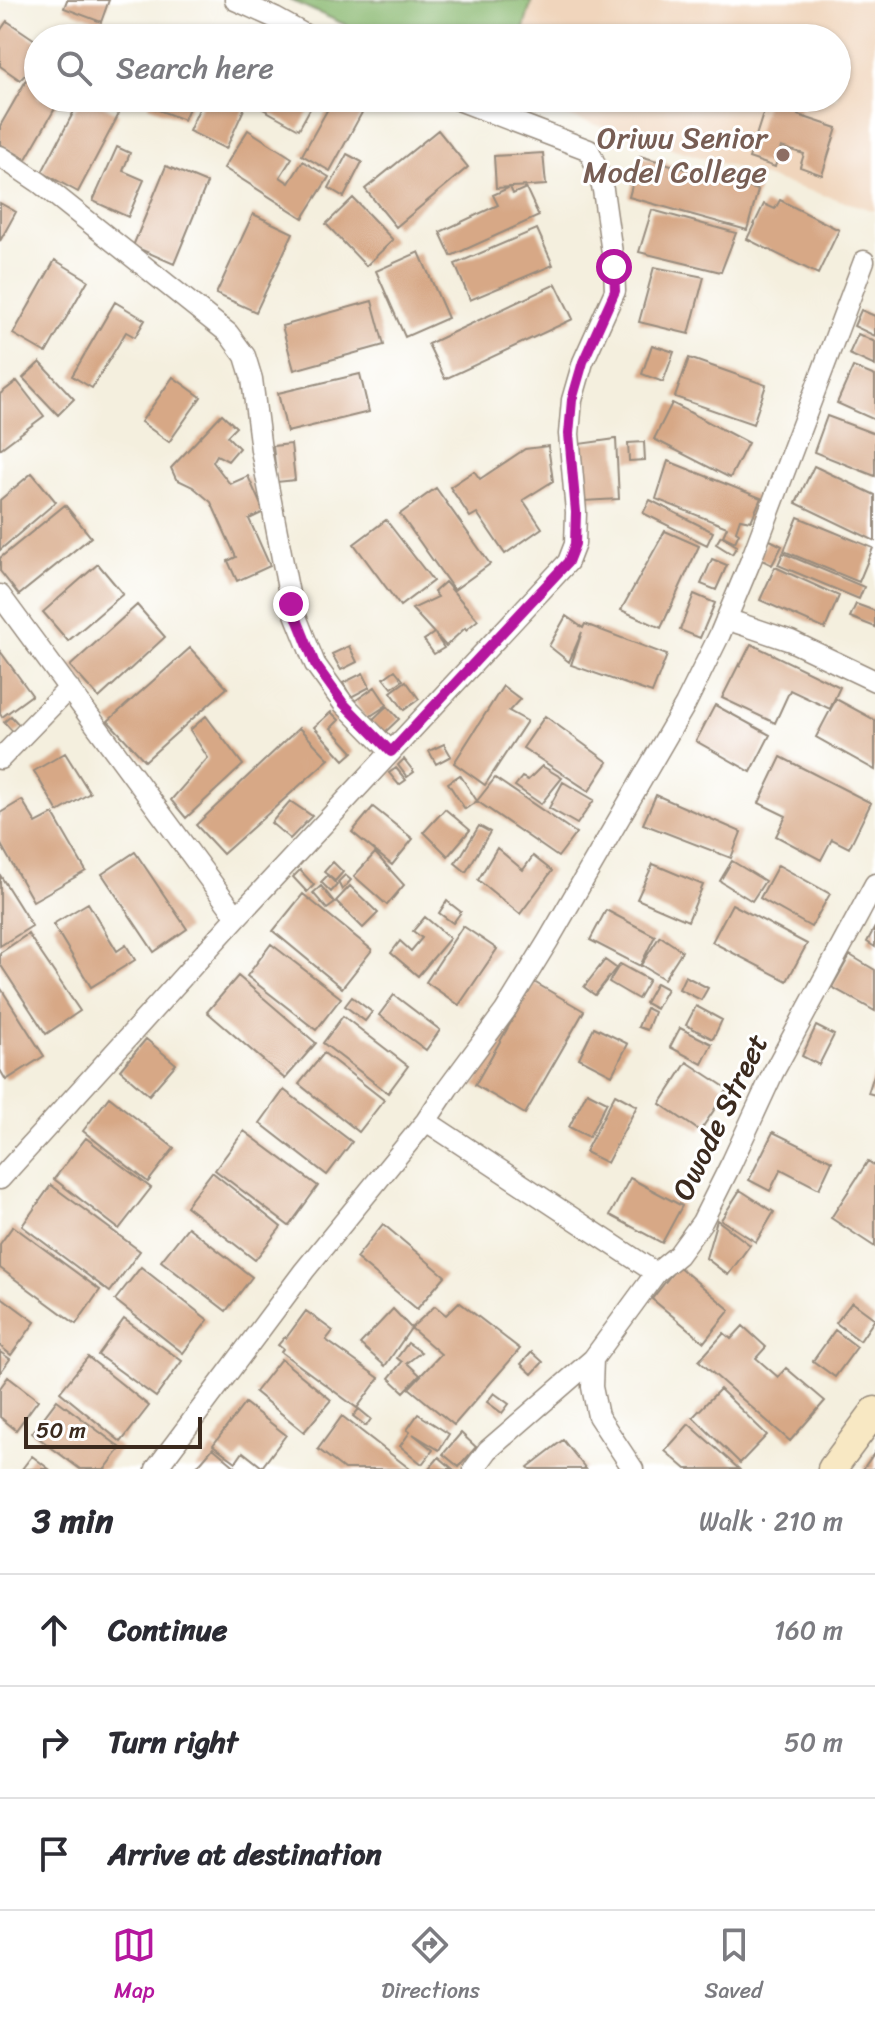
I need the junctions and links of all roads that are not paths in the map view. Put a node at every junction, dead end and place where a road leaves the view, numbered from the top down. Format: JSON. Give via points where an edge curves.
{"nodes":[{"id":1,"x":235,"y":0,"type":"edge"},
{"id":2,"x":286,"y":24,"type":"edge"},
{"id":3,"x":490,"y":112,"type":"edge"},
{"id":4,"x":0,"y":156,"type":"edge"},
{"id":5,"x":864,"y":261,"type":"dead end"},
{"id":6,"x":0,"y":595,"type":"edge"},
{"id":7,"x":726,"y":619,"type":"junction"},
{"id":8,"x":875,"y":681,"type":"edge"},
{"id":9,"x":69,"y":688,"type":"junction"},
{"id":10,"x":391,"y":752,"type":"junction"},
{"id":11,"x":0,"y":759,"type":"edge"},
{"id":12,"x":875,"y":884,"type":"edge"},
{"id":13,"x":237,"y":917,"type":"junction"},
{"id":14,"x":426,"y":1121,"type":"junction"},
{"id":15,"x":0,"y":1179,"type":"edge"},
{"id":16,"x":656,"y":1273,"type":"junction"},
{"id":17,"x":593,"y":1359,"type":"junction"},
{"id":18,"x":875,"y":1411,"type":"edge"},
{"id":19,"x":156,"y":1469,"type":"edge"},
{"id":20,"x":474,"y":1469,"type":"edge"},
{"id":21,"x":633,"y":1469,"type":"edge"},
{"id":22,"x":832,"y":1469,"type":"edge"}],
"edges":[{"from":1,"to":2,"type":"street"},
{"from":3,"to":10,"type":"street","via":[[589,150],[603,190],[615,291],[572,400],[569,434],[576,512],[575,544],[568,562]]},
{"from":4,"to":10,"type":"street","via":[[228,333],[245,356],[291,604],[315,664],[343,703]]},
{"from":5,"to":7,"type":"street"},
{"from":6,"to":9,"type":"street"},
{"from":7,"to":8,"type":"street","via":[[791,641]]},
{"from":7,"to":14,"type":"street","via":[[685,705],[541,952]]},
{"from":9,"to":11,"type":"street"},
{"from":9,"to":13,"type":"street"},
{"from":10,"to":13,"type":"street"},
{"from":12,"to":16,"type":"street","name":"Owode Street","via":[[773,1073],[702,1222],[678,1255]]},
{"from":13,"to":15,"type":"street"},
{"from":14,"to":16,"type":"street"},
{"from":14,"to":19,"type":"street","via":[[304,1271]]},
{"from":16,"to":17,"type":"street","name":"Owode Street"},
{"from":17,"to":20,"type":"street","name":"Owode Street","via":[[488,1450]]},
{"from":17,"to":21,"type":"street","via":[[598,1416]]},
{"from":18,"to":22,"type":"main road"}]}
